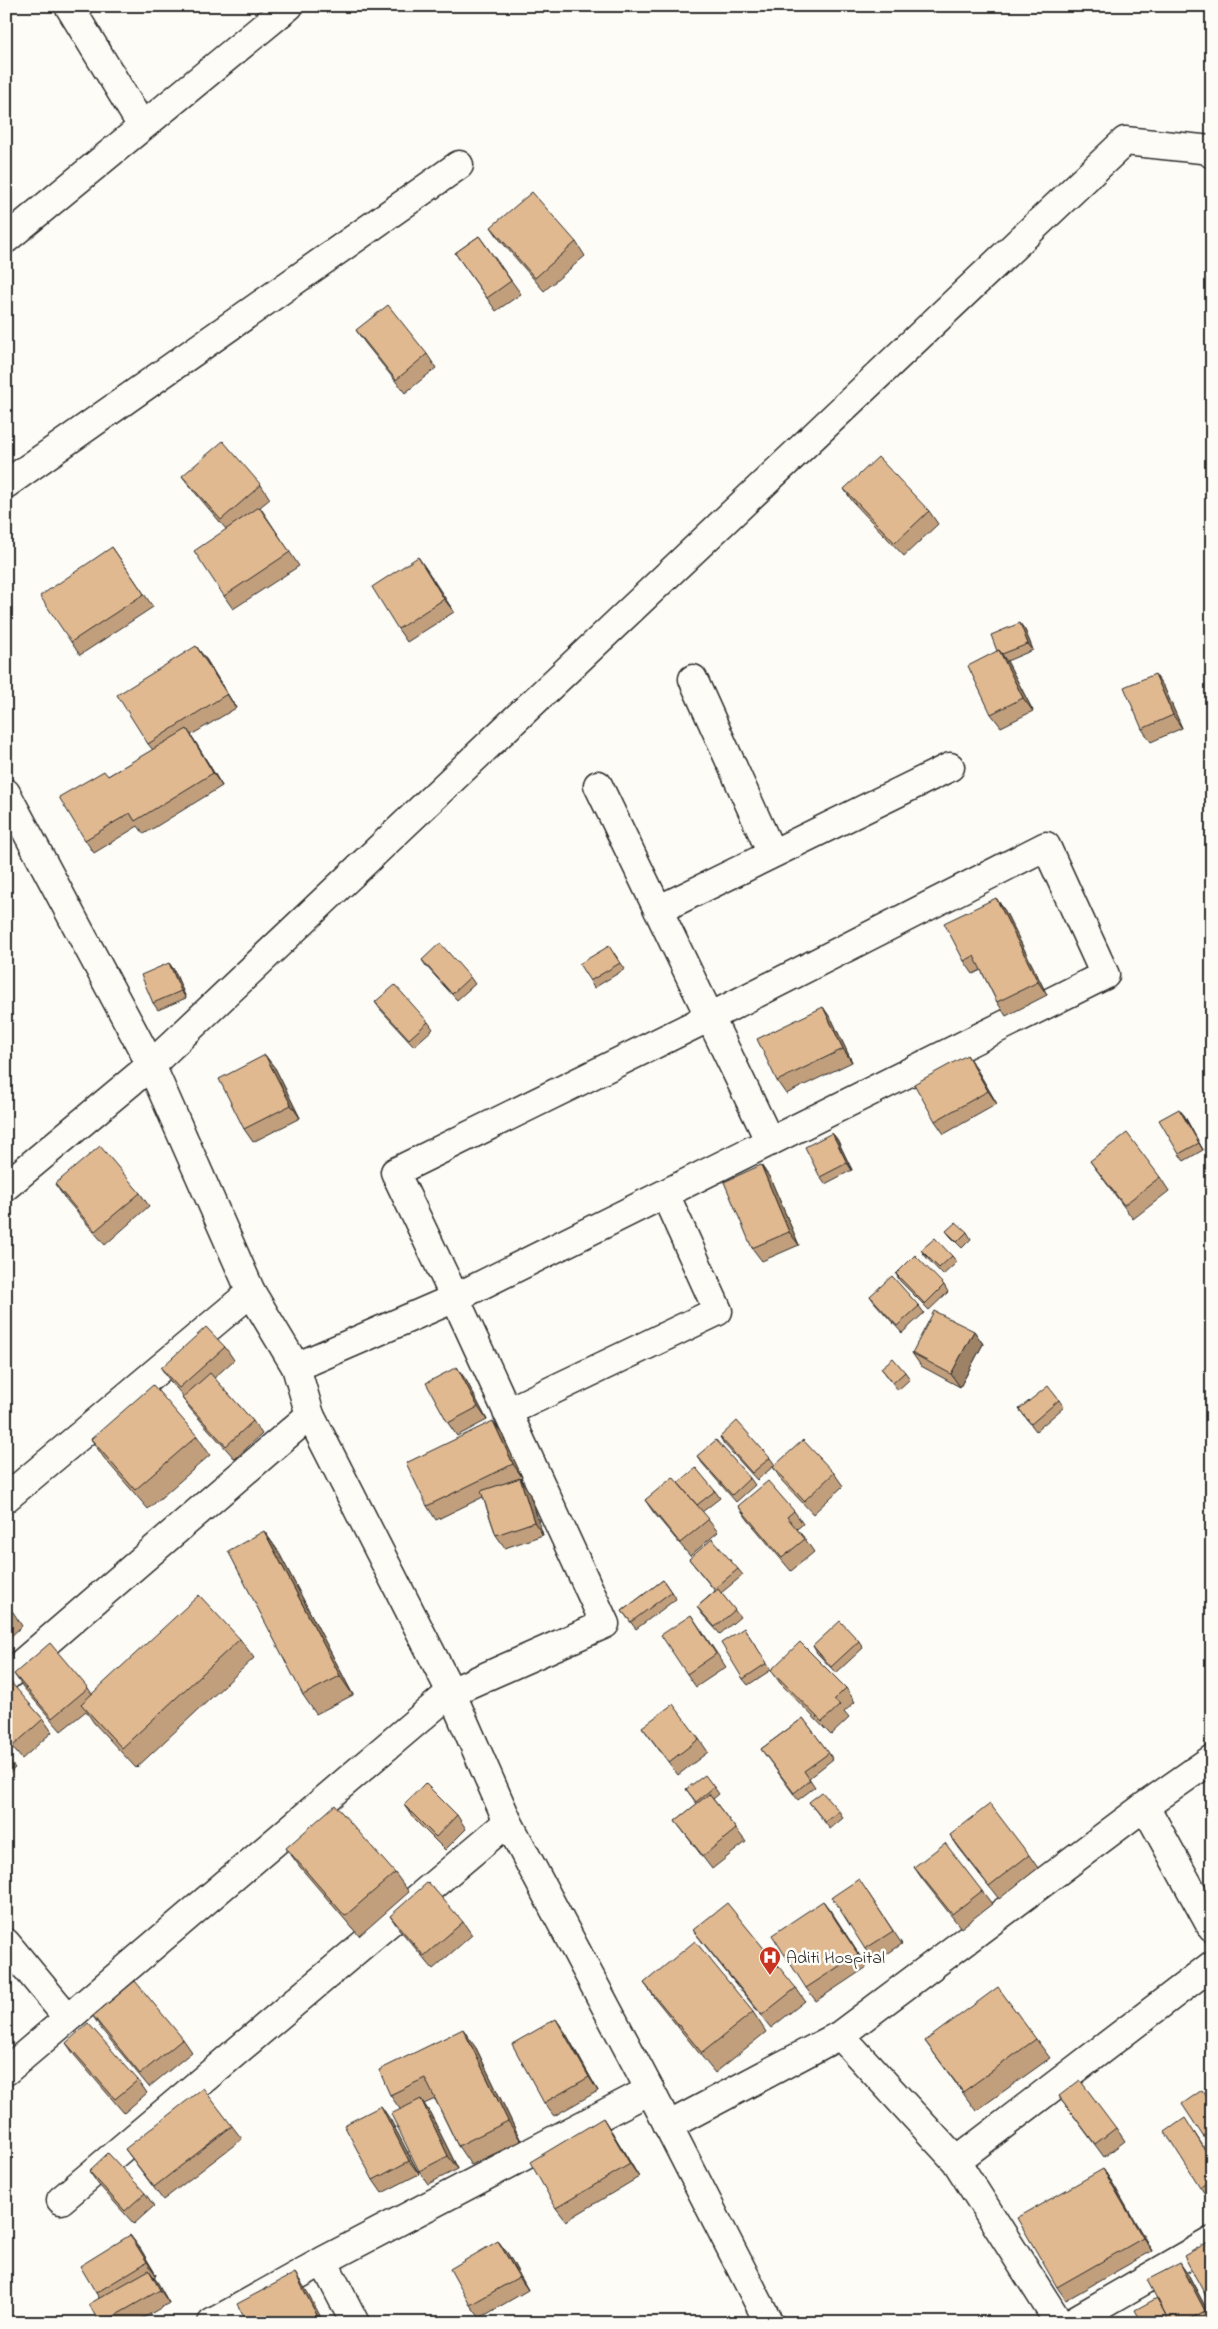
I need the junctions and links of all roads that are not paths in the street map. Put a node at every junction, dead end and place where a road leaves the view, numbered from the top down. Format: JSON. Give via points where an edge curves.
{"nodes":[{"id":1,"x":70,"y":6,"type":"edge"},
{"id":2,"x":289,"y":6,"type":"edge"},
{"id":3,"x":142,"y":126,"type":"junction"},
{"id":4,"x":1211,"y":151,"type":"edge"},
{"id":5,"x":460,"y":165,"type":"dead end"},
{"id":6,"x":6,"y":239,"type":"edge"},
{"id":7,"x":6,"y":484,"type":"edge"},
{"id":8,"x":693,"y":679,"type":"dead end"},
{"id":9,"x":950,"y":767,"type":"dead end"},
{"id":10,"x":598,"y":784,"type":"dead end"},
{"id":11,"x":6,"y":793,"type":"edge"},
{"id":12,"x":772,"y":854,"type":"junction"},
{"id":13,"x":658,"y":910,"type":"junction"},
{"id":14,"x":710,"y":1017,"type":"junction"},
{"id":15,"x":151,"y":1065,"type":"junction"},
{"id":16,"x":770,"y":1142,"type":"junction"},
{"id":17,"x":6,"y":1186,"type":"edge"},
{"id":18,"x":665,"y":1194,"type":"junction"},
{"id":19,"x":252,"y":1292,"type":"junction"},
{"id":20,"x":455,"y":1298,"type":"junction"},
{"id":21,"x":296,"y":1367,"type":"junction"},
{"id":22,"x":507,"y":1412,"type":"junction"},
{"id":23,"x":310,"y":1414,"type":"junction"},
{"id":24,"x":6,"y":1498,"type":"edge"},
{"id":25,"x":6,"y":1677,"type":"edge"},
{"id":26,"x":451,"y":1692,"type":"junction"},
{"id":27,"x":1212,"y":1758,"type":"edge"},
{"id":28,"x":1144,"y":1806,"type":"junction"},
{"id":29,"x":508,"y":1822,"type":"junction"},
{"id":30,"x":1212,"y":1928,"type":"edge"},
{"id":31,"x":6,"y":1943,"type":"edge"},
{"id":32,"x":1212,"y":1965,"type":"edge"},
{"id":33,"x":68,"y":2018,"type":"junction"},
{"id":34,"x":840,"y":2035,"type":"junction"},
{"id":35,"x":6,"y":2071,"type":"edge"},
{"id":36,"x":650,"y":2090,"type":"junction"},
{"id":37,"x":668,"y":2126,"type":"junction"},
{"id":38,"x":956,"y":2161,"type":"junction"},
{"id":39,"x":61,"y":2200,"type":"dead end"},
{"id":40,"x":1212,"y":2241,"type":"edge"},
{"id":41,"x":323,"y":2261,"type":"junction"},
{"id":42,"x":212,"y":2323,"type":"edge"},
{"id":43,"x":355,"y":2323,"type":"edge"},
{"id":44,"x":769,"y":2323,"type":"edge"},
{"id":45,"x":1059,"y":2323,"type":"edge"},
{"id":46,"x":1070,"y":2323,"type":"edge"}],
"edges":[{"from":1,"to":3,"type":"street"},
{"from":2,"to":3,"type":"street"},
{"from":3,"to":6,"type":"street"},
{"from":4,"to":15,"type":"street","via":[[1125,142]]},
{"from":5,"to":7,"type":"street"},
{"from":8,"to":12,"type":"street"},
{"from":9,"to":12,"type":"street"},
{"from":10,"to":13,"type":"street"},
{"from":11,"to":15,"type":"street"},
{"from":12,"to":13,"type":"street"},
{"from":13,"to":14,"type":"street"},
{"from":14,"to":16,"type":"street"},
{"from":14,"to":16,"type":"street","via":[[1046,846],[1104,975]]},
{"from":14,"to":20,"type":"street","via":[[395,1172]]},
{"from":15,"to":17,"type":"street"},
{"from":15,"to":19,"type":"street"},
{"from":16,"to":18,"type":"street"},
{"from":18,"to":20,"type":"street"},
{"from":18,"to":22,"type":"street","via":[[718,1311]]},
{"from":19,"to":21,"type":"street"},
{"from":19,"to":24,"type":"street"},
{"from":20,"to":21,"type":"street"},
{"from":20,"to":22,"type":"street"},
{"from":21,"to":23,"type":"street"},
{"from":22,"to":26,"type":"street","via":[[605,1624]]},
{"from":23,"to":25,"type":"street"},
{"from":23,"to":26,"type":"street"},
{"from":26,"to":29,"type":"street"},
{"from":26,"to":33,"type":"street"},
{"from":27,"to":28,"type":"street"},
{"from":28,"to":30,"type":"street"},
{"from":28,"to":34,"type":"street"},
{"from":29,"to":36,"type":"street"},
{"from":29,"to":39,"type":"street"},
{"from":31,"to":33,"type":"street"},
{"from":32,"to":38,"type":"street"},
{"from":33,"to":35,"type":"street"},
{"from":34,"to":37,"type":"street"},
{"from":34,"to":38,"type":"street"},
{"from":36,"to":37,"type":"street"},
{"from":36,"to":41,"type":"street"},
{"from":37,"to":44,"type":"street"},
{"from":38,"to":45,"type":"street"},
{"from":40,"to":46,"type":"street"},
{"from":41,"to":42,"type":"street"},
{"from":41,"to":43,"type":"street"}]}
